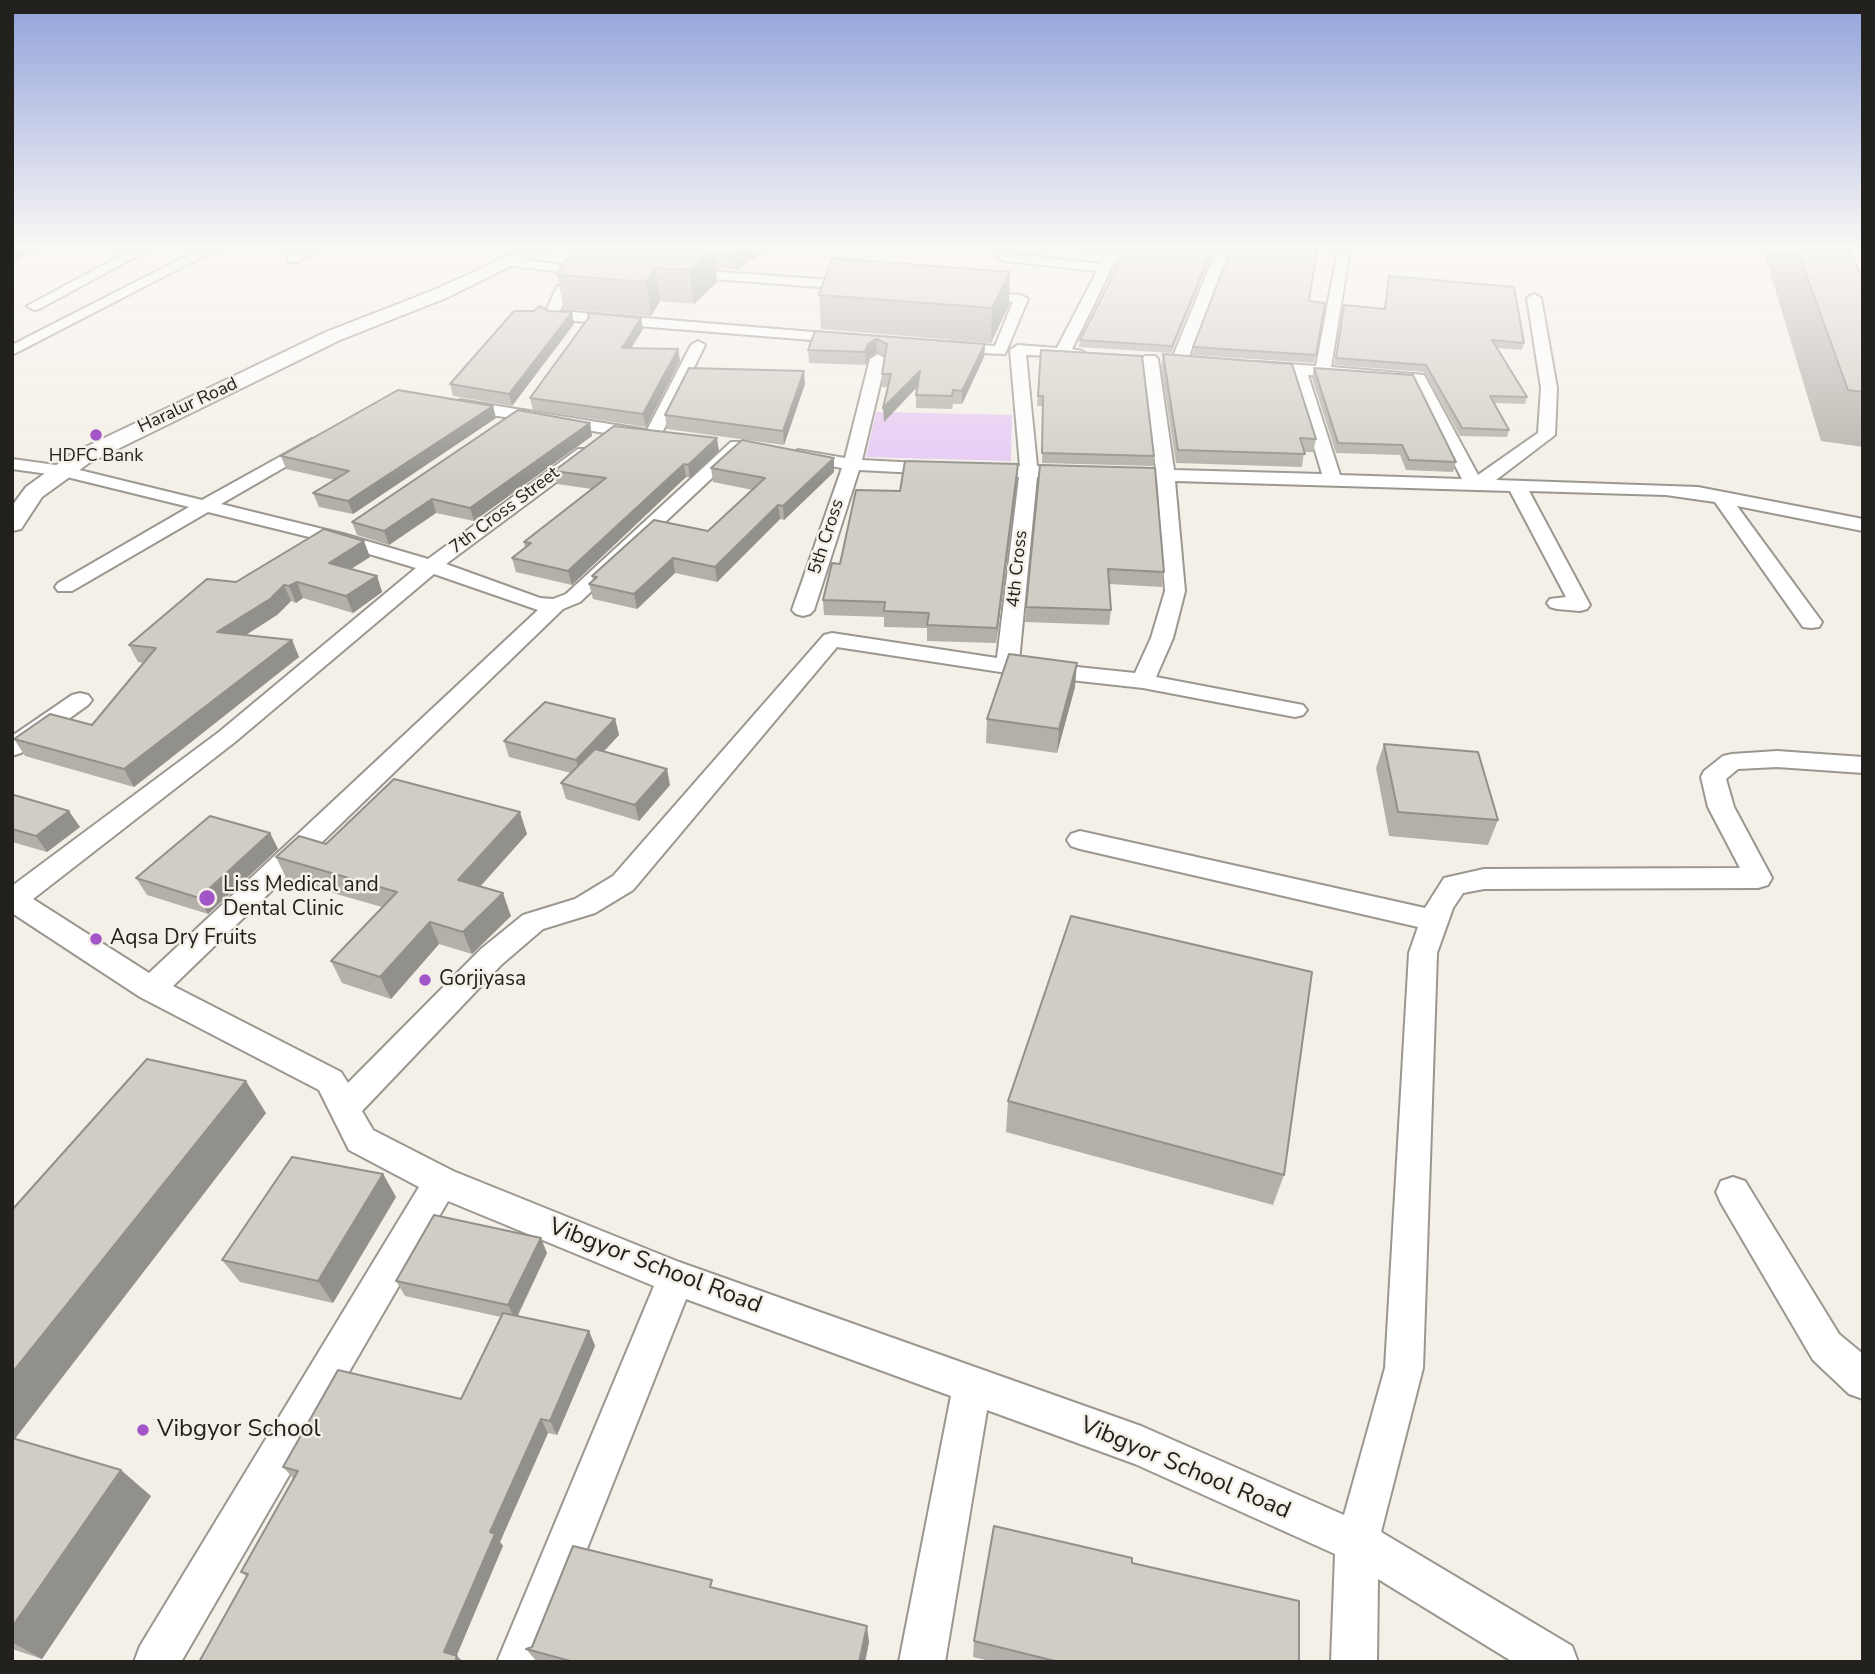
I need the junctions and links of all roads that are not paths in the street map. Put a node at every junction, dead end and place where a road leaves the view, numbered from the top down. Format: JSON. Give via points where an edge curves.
{"nodes":[{"id":1,"x":59,"y":327,"type":"edge"},
{"id":2,"x":356,"y":327,"type":"edge"},
{"id":3,"x":703,"y":327,"type":"edge"},
{"id":4,"x":1010,"y":327,"type":"edge"},
{"id":5,"x":1075,"y":327,"type":"edge"},
{"id":6,"x":1198,"y":327,"type":"edge"},
{"id":7,"x":1330,"y":327,"type":"edge"},
{"id":8,"x":1539,"y":327,"type":"edge"},
{"id":9,"x":864,"y":340,"type":"edge"},
{"id":10,"x":698,"y":345,"type":"dead end"},
{"id":11,"x":932,"y":345,"type":"edge"},
{"id":12,"x":12,"y":351,"type":"edge"},
{"id":13,"x":1062,"y":353,"type":"junction"},
{"id":14,"x":1087,"y":355,"type":"edge"},
{"id":15,"x":878,"y":359,"type":"edge"},
{"id":16,"x":1186,"y":362,"type":"joint"},
{"id":17,"x":1246,"y":366,"type":"edge"},
{"id":18,"x":1299,"y":370,"type":"junction"},
{"id":19,"x":1323,"y":371,"type":"junction"},
{"id":20,"x":439,"y":402,"type":"edge"},
{"id":21,"x":521,"y":410,"type":"junction"},
{"id":22,"x":494,"y":430,"type":"edge"},
{"id":23,"x":613,"y":431,"type":"junction"},
{"id":24,"x":330,"y":434,"type":"edge"},
{"id":25,"x":660,"y":436,"type":"joint"},
{"id":26,"x":714,"y":442,"type":"edge"},
{"id":27,"x":776,"y":451,"type":"edge"},
{"id":28,"x":12,"y":464,"type":"edge"},
{"id":29,"x":852,"y":464,"type":"junction"},
{"id":30,"x":63,"y":471,"type":"junction"},
{"id":31,"x":1029,"y":472,"type":"junction"},
{"id":32,"x":1166,"y":475,"type":"junction"},
{"id":33,"x":1333,"y":482,"type":"junction"},
{"id":34,"x":1475,"y":486,"type":"junction"},
{"id":35,"x":1517,"y":487,"type":"junction"},
{"id":36,"x":1721,"y":498,"type":"junction"},
{"id":37,"x":203,"y":505,"type":"junction"},
{"id":38,"x":359,"y":523,"type":"edge"},
{"id":39,"x":12,"y":524,"type":"edge"},
{"id":40,"x":1863,"y":525,"type":"edge"},
{"id":41,"x":336,"y":538,"type":"junction"},
{"id":42,"x":431,"y":566,"type":"junction"},
{"id":43,"x":65,"y":587,"type":"dead end"},
{"id":44,"x":1557,"y":603,"type":"dead end"},
{"id":45,"x":556,"y":605,"type":"junction"},
{"id":46,"x":803,"y":610,"type":"dead end"},
{"id":47,"x":1811,"y":622,"type":"dead end"},
{"id":48,"x":1007,"y":666,"type":"junction"},
{"id":49,"x":1143,"y":681,"type":"junction"},
{"id":50,"x":80,"y":700,"type":"dead end"},
{"id":51,"x":1295,"y":710,"type":"dead end"},
{"id":52,"x":12,"y":748,"type":"edge"},
{"id":53,"x":1863,"y":765,"type":"edge"},
{"id":54,"x":1080,"y":840,"type":"dead end"},
{"id":55,"x":13,"y":900,"type":"edge"},
{"id":56,"x":1435,"y":920,"type":"junction"},
{"id":57,"x":151,"y":989,"type":"junction"},
{"id":58,"x":344,"y":1108,"type":"junction"},
{"id":59,"x":441,"y":1182,"type":"junction"},
{"id":60,"x":1733,"y":1192,"type":"dead end"},
{"id":61,"x":676,"y":1278,"type":"junction"},
{"id":62,"x":1863,"y":1380,"type":"edge"},
{"id":63,"x":972,"y":1386,"type":"junction"},
{"id":64,"x":1357,"y":1542,"type":"junction"},
{"id":65,"x":156,"y":1662,"type":"edge"},
{"id":66,"x":519,"y":1662,"type":"edge"},
{"id":67,"x":922,"y":1662,"type":"edge"},
{"id":68,"x":1354,"y":1662,"type":"edge"},
{"id":69,"x":1556,"y":1662,"type":"edge"}],
"edges":[{"from":1,"to":12,"type":"street"},
{"from":2,"to":30,"type":"street","name":"Haralur Road","via":[[116,439]]},
{"from":3,"to":9,"type":"street"},
{"from":4,"to":11,"type":"street","via":[[1000,351]]},
{"from":5,"to":13,"type":"street"},
{"from":6,"to":16,"type":"street"},
{"from":7,"to":19,"type":"street"},
{"from":8,"to":34,"type":"street","via":[[1549,388],[1546,435]]},
{"from":10,"to":25,"type":"street"},
{"from":13,"to":14,"type":"street"},
{"from":13,"to":31,"type":"street","name":"4th Cross","via":[[1018,350]]},
{"from":15,"to":29,"type":"street","name":"5th Cross"},
{"from":16,"to":32,"type":"street","via":[[1144,359]]},
{"from":17,"to":18,"type":"street"},
{"from":18,"to":19,"type":"street"},
{"from":18,"to":33,"type":"street"},
{"from":19,"to":34,"type":"street","via":[[1418,378]]},
{"from":20,"to":21,"type":"street"},
{"from":21,"to":22,"type":"street"},
{"from":21,"to":23,"type":"street"},
{"from":23,"to":25,"type":"street"},
{"from":23,"to":42,"type":"street","name":"7th Cross Street"},
{"from":24,"to":37,"type":"street"},
{"from":26,"to":45,"type":"street","via":[[745,446],[573,598]]},
{"from":27,"to":29,"type":"street"},
{"from":28,"to":30,"type":"street"},
{"from":29,"to":31,"type":"street"},
{"from":29,"to":46,"type":"street","name":"5th Cross"},
{"from":30,"to":37,"type":"street"},
{"from":30,"to":39,"type":"street","name":"Haralur Road","via":[[34,492]]},
{"from":31,"to":32,"type":"street"},
{"from":31,"to":48,"type":"street","name":"4th Cross"},
{"from":32,"to":33,"type":"street"},
{"from":32,"to":49,"type":"street","via":[[1175,591]]},
{"from":33,"to":34,"type":"street"},
{"from":34,"to":35,"type":"street"},
{"from":35,"to":36,"type":"street","via":[[1666,490]]},
{"from":35,"to":44,"type":"street","via":[[1580,606]]},
{"from":36,"to":40,"type":"street"},
{"from":36,"to":47,"type":"street"},
{"from":37,"to":41,"type":"street"},
{"from":37,"to":43,"type":"street"},
{"from":38,"to":41,"type":"street"},
{"from":41,"to":42,"type":"street"},
{"from":42,"to":45,"type":"street","via":[[537,604]]},
{"from":42,"to":55,"type":"street","name":"7th Cross Street","via":[[227,737]]},
{"from":45,"to":57,"type":"street"},
{"from":48,"to":49,"type":"street"},
{"from":48,"to":58,"type":"street","via":[[832,640],[623,883],[585,906],[533,922],[491,957]]},
{"from":49,"to":51,"type":"street"},
{"from":50,"to":52,"type":"street"},
{"from":53,"to":56,"type":"street","via":[[1777,759],[1732,762],[1713,777],[1721,807],[1758,878],[1484,879],[1454,885]]},
{"from":54,"to":56,"type":"street"},
{"from":55,"to":57,"type":"street","name":"Vibgyor School Road"},
{"from":56,"to":64,"type":"street","via":[[1423,953],[1404,1368]]},
{"from":57,"to":58,"type":"street","name":"Vibgyor School Road","via":[[330,1080]]},
{"from":58,"to":59,"type":"street","name":"Vibgyor School Road","via":[[362,1140]]},
{"from":59,"to":61,"type":"street","name":"Vibgyor School Road"},
{"from":59,"to":65,"type":"street"},
{"from":60,"to":62,"type":"street","via":[[1826,1348]]},
{"from":61,"to":63,"type":"street","name":"Vibgyor School Road"},
{"from":61,"to":66,"type":"street"},
{"from":63,"to":64,"type":"street","name":"Vibgyor School Road","via":[[1140,1446]]},
{"from":63,"to":67,"type":"street"},
{"from":64,"to":68,"type":"street"},
{"from":64,"to":69,"type":"street","name":"Vibgyor School Road"}]}
